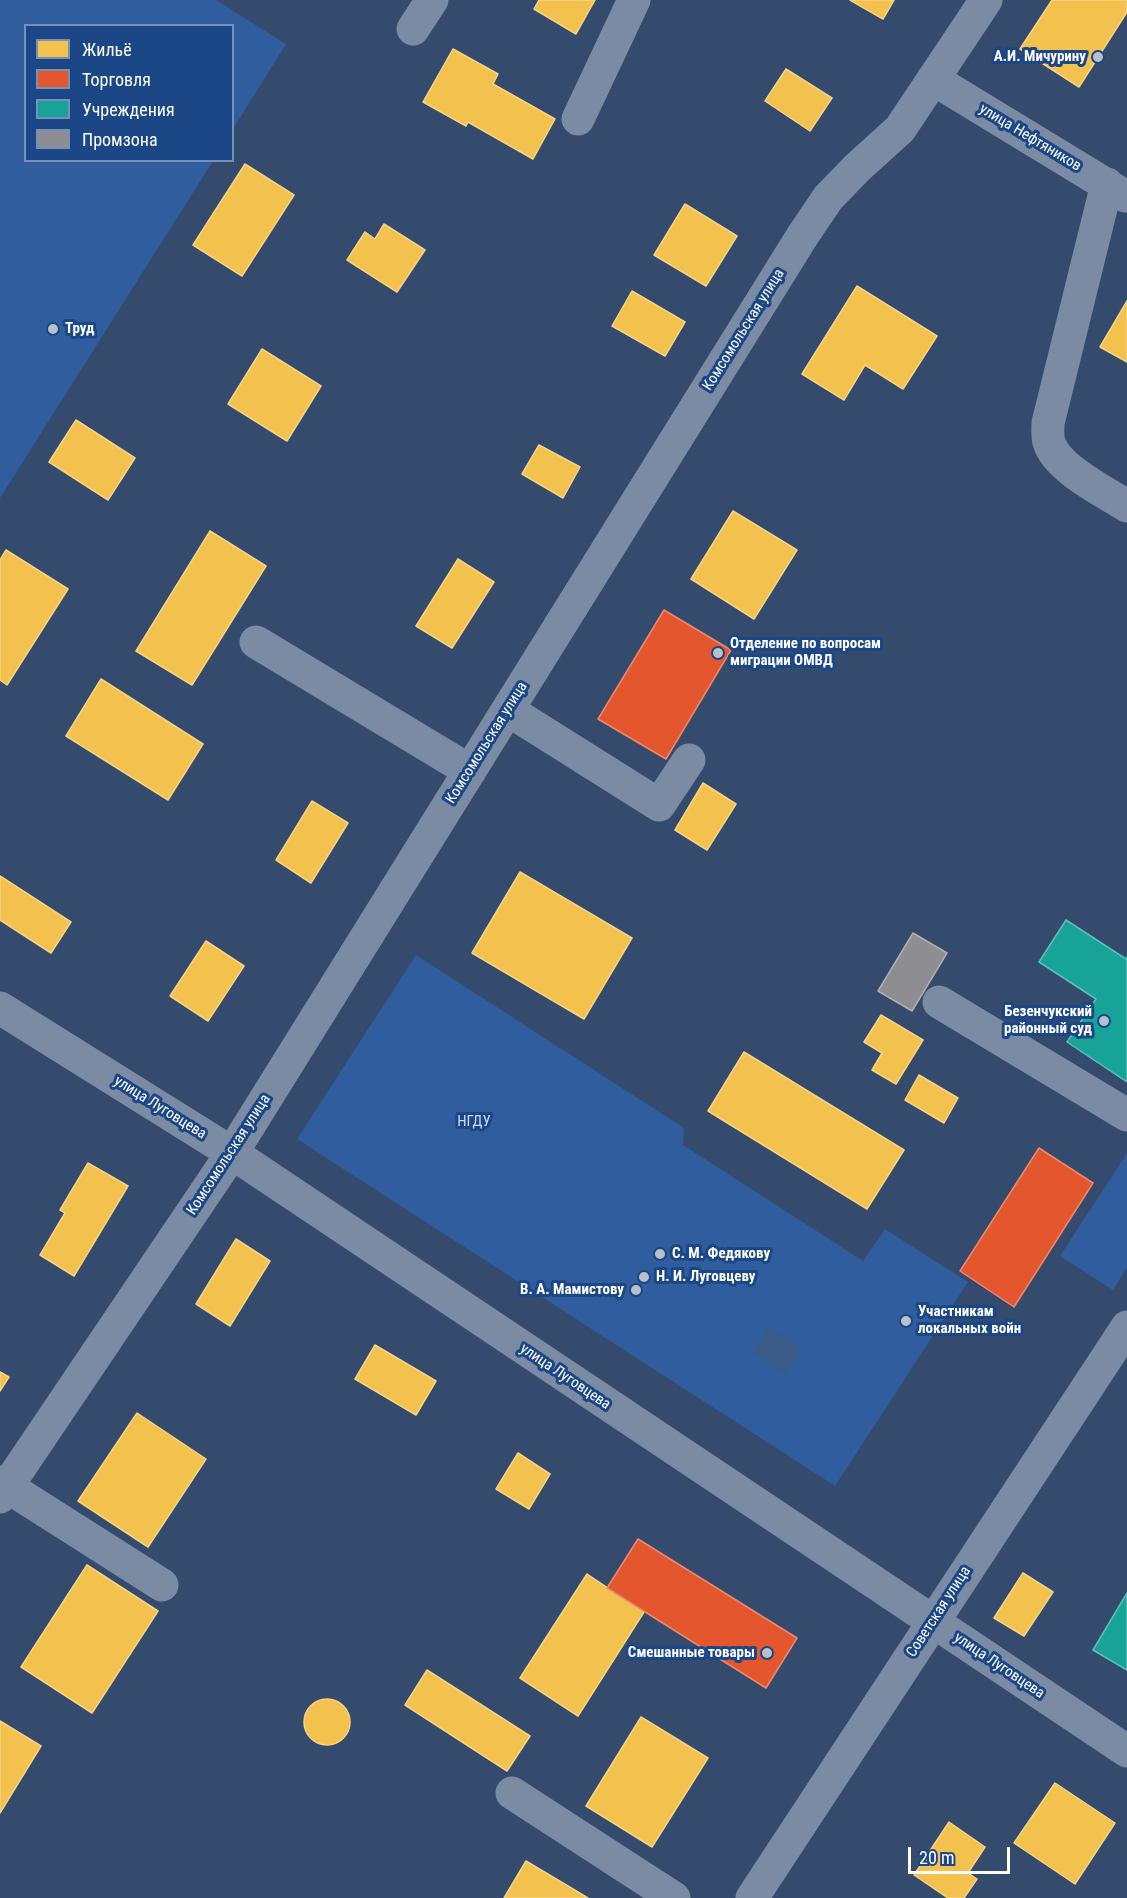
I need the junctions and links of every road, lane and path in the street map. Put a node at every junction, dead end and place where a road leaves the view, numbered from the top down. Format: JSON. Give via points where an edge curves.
{"nodes":[{"id":1,"x":432,"y":0,"type":"edge"},
{"id":2,"x":634,"y":0,"type":"edge"},
{"id":3,"x":986,"y":0,"type":"edge"},
{"id":4,"x":413,"y":29,"type":"dead end"},
{"id":5,"x":933,"y":79,"type":"junction"},
{"id":6,"x":578,"y":119,"type":"dead end"},
{"id":7,"x":1117,"y":190,"type":"edge"},
{"id":8,"x":1127,"y":506,"type":"edge"},
{"id":9,"x":256,"y":642,"type":"dead end"},
{"id":10,"x":508,"y":710,"type":"junction"},
{"id":11,"x":689,"y":760,"type":"dead end"},
{"id":12,"x":470,"y":771,"type":"junction"},
{"id":13,"x":939,"y":1002,"type":"dead end"},
{"id":14,"x":0,"y":1008,"type":"edge"},
{"id":15,"x":1127,"y":1115,"type":"edge"},
{"id":16,"x":232,"y":1153,"type":"junction"},
{"id":17,"x":1127,"y":1327,"type":"edge"},
{"id":18,"x":2,"y":1488,"type":"edge"},
{"id":19,"x":162,"y":1585,"type":"dead end"},
{"id":20,"x":932,"y":1622,"type":"junction"},
{"id":21,"x":1127,"y":1751,"type":"edge"},
{"id":22,"x":512,"y":1793,"type":"dead end"},
{"id":23,"x":674,"y":1898,"type":"edge"},
{"id":24,"x":752,"y":1898,"type":"edge"}],
"edges":[{"from":1,"to":4,"type":"street"},
{"from":2,"to":6,"type":"street"},
{"from":3,"to":5,"type":"street","name":"Комсомольская улица"},
{"from":5,"to":7,"type":"street","name":"улица Нефтяников"},
{"from":5,"to":10,"type":"street","name":"Комсомольская улица","via":[[900,129],[828,198],[809,226]]},
{"from":7,"to":8,"type":"street","via":[[1048,423],[1048,441],[1064,465]]},
{"from":9,"to":12,"type":"street"},
{"from":10,"to":11,"type":"street","via":[[659,805]]},
{"from":10,"to":12,"type":"street","name":"Комсомольская улица"},
{"from":12,"to":16,"type":"street","name":"Комсомольская улица"},
{"from":13,"to":15,"type":"street"},
{"from":14,"to":16,"type":"street","name":"улица Луговцева"},
{"from":16,"to":18,"type":"street","name":"Комсомольская улица"},
{"from":16,"to":20,"type":"street","name":"улица Луговцева"},
{"from":17,"to":20,"type":"street","name":"Советская улица"},
{"from":18,"to":19,"type":"street"},
{"from":20,"to":21,"type":"street","name":"улица Луговцева"},
{"from":20,"to":24,"type":"street","name":"Советская улица"},
{"from":22,"to":23,"type":"street"}]}
